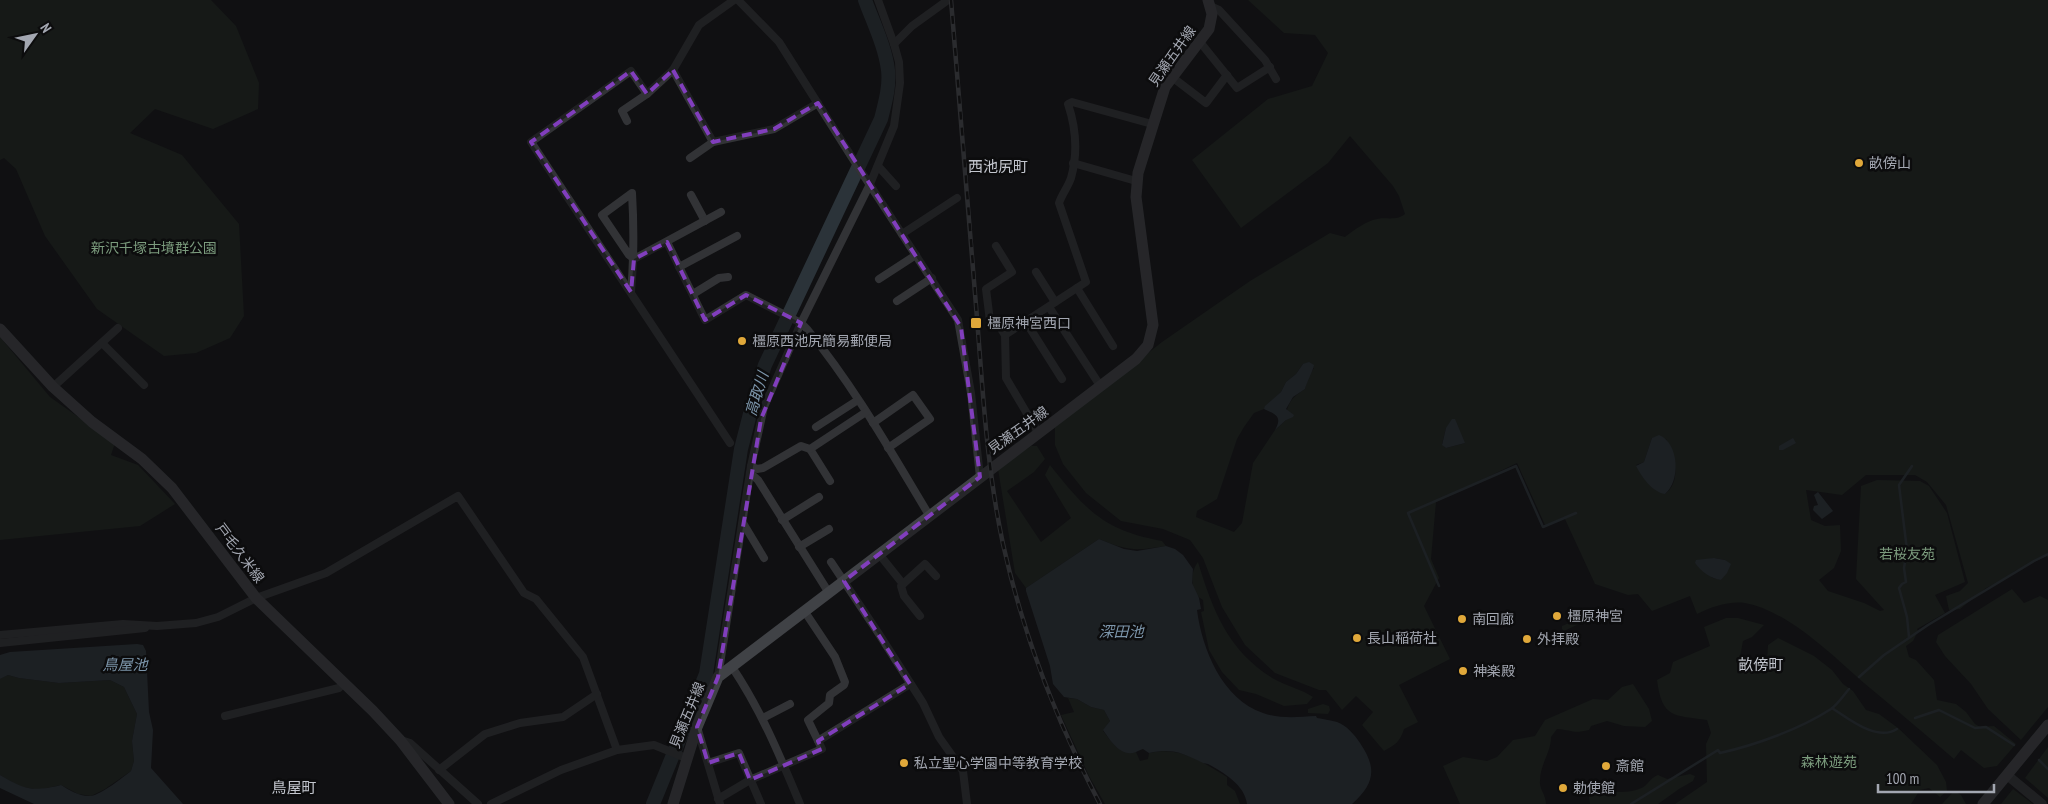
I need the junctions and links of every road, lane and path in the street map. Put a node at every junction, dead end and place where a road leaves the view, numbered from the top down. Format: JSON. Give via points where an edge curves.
{"nodes":[{"id":1,"x":736,"y":0,"type":"edge"},
{"id":2,"x":878,"y":0,"type":"edge"},
{"id":3,"x":948,"y":0,"type":"edge"},
{"id":4,"x":1209,"y":3,"type":"edge"},
{"id":5,"x":1200,"y":42,"type":"junction"},
{"id":6,"x":894,"y":44,"type":"junction"},
{"id":7,"x":1270,"y":67,"type":"junction"},
{"id":8,"x":673,"y":70,"type":"junction"},
{"id":9,"x":1226,"y":75,"type":"junction"},
{"id":10,"x":1172,"y":77,"type":"junction"},
{"id":11,"x":1276,"y":78,"type":"dead end"},
{"id":12,"x":647,"y":94,"type":"junction"},
{"id":13,"x":818,"y":103,"type":"junction"},
{"id":14,"x":627,"y":121,"type":"dead end"},
{"id":15,"x":1152,"y":124,"type":"junction"},
{"id":16,"x":713,"y":142,"type":"junction"},
{"id":17,"x":690,"y":158,"type":"dead end"},
{"id":18,"x":1073,"y":163,"type":"junction"},
{"id":19,"x":878,"y":166,"type":"junction"},
{"id":20,"x":867,"y":181,"type":"junction"},
{"id":21,"x":1136,"y":181,"type":"junction"},
{"id":22,"x":896,"y":186,"type":"dead end"},
{"id":23,"x":691,"y":195,"type":"dead end"},
{"id":24,"x":957,"y":198,"type":"dead end"},
{"id":25,"x":721,"y":212,"type":"dead end"},
{"id":26,"x":705,"y":221,"type":"junction"},
{"id":27,"x":902,"y":234,"type":"junction"},
{"id":28,"x":737,"y":236,"type":"dead end"},
{"id":29,"x":666,"y":242,"type":"junction"},
{"id":30,"x":996,"y":246,"type":"dead end"},
{"id":31,"x":916,"y":255,"type":"junction"},
{"id":32,"x":634,"y":259,"type":"junction"},
{"id":33,"x":679,"y":267,"type":"junction"},
{"id":34,"x":1036,"y":272,"type":"dead end"},
{"id":35,"x":728,"y":277,"type":"dead end"},
{"id":36,"x":879,"y":278,"type":"dead end"},
{"id":37,"x":932,"y":278,"type":"junction"},
{"id":38,"x":1077,"y":288,"type":"junction"},
{"id":39,"x":631,"y":292,"type":"junction"},
{"id":40,"x":693,"y":294,"type":"junction"},
{"id":41,"x":897,"y":301,"type":"dead end"},
{"id":42,"x":1052,"y":304,"type":"junction"},
{"id":43,"x":799,"y":322,"type":"junction"},
{"id":44,"x":1026,"y":322,"type":"junction"},
{"id":45,"x":118,"y":328,"type":"dead end"},
{"id":46,"x":0,"y":329,"type":"edge"},
{"id":47,"x":1005,"y":335,"type":"junction"},
{"id":48,"x":102,"y":343,"type":"junction"},
{"id":49,"x":1113,"y":346,"type":"dead end"},
{"id":50,"x":1062,"y":379,"type":"dead end"},
{"id":51,"x":144,"y":385,"type":"dead end"},
{"id":52,"x":53,"y":386,"type":"junction"},
{"id":53,"x":1100,"y":387,"type":"junction"},
{"id":54,"x":858,"y":400,"type":"junction"},
{"id":55,"x":866,"y":412,"type":"junction"},
{"id":56,"x":873,"y":423,"type":"junction"},
{"id":57,"x":816,"y":427,"type":"dead end"},
{"id":58,"x":1039,"y":434,"type":"junction"},
{"id":59,"x":730,"y":443,"type":"dead end"},
{"id":60,"x":888,"y":448,"type":"junction"},
{"id":61,"x":810,"y":449,"type":"junction"},
{"id":62,"x":751,"y":469,"type":"junction"},
{"id":63,"x":980,"y":478,"type":"junction"},
{"id":64,"x":830,"y":481,"type":"dead end"},
{"id":65,"x":818,"y":497,"type":"dead end"},
{"id":66,"x":929,"y":515,"type":"junction"},
{"id":67,"x":782,"y":520,"type":"junction"},
{"id":68,"x":743,"y":523,"type":"junction"},
{"id":69,"x":829,"y":528,"type":"dead end"},
{"id":70,"x":799,"y":547,"type":"junction"},
{"id":71,"x":879,"y":554,"type":"junction"},
{"id":72,"x":764,"y":558,"type":"dead end"},
{"id":73,"x":831,"y":562,"type":"dead end"},
{"id":74,"x":936,"y":576,"type":"dead end"},
{"id":75,"x":844,"y":581,"type":"junction"},
{"id":76,"x":904,"y":584,"type":"junction"},
{"id":77,"x":829,"y":593,"type":"junction"},
{"id":78,"x":256,"y":598,"type":"junction"},
{"id":79,"x":806,"y":612,"type":"junction"},
{"id":80,"x":920,"y":616,"type":"dead end"},
{"id":81,"x":157,"y":626,"type":"junction"},
{"id":82,"x":0,"y":635,"type":"edge"},
{"id":83,"x":0,"y":644,"type":"edge"},
{"id":84,"x":732,"y":667,"type":"junction"},
{"id":85,"x":718,"y":677,"type":"junction"},
{"id":86,"x":344,"y":683,"type":"junction"},
{"id":87,"x":910,"y":684,"type":"junction"},
{"id":88,"x":597,"y":694,"type":"junction"},
{"id":89,"x":790,"y":704,"type":"dead end"},
{"id":90,"x":225,"y":716,"type":"dead end"},
{"id":91,"x":763,"y":718,"type":"junction"},
{"id":92,"x":2048,"y":725,"type":"edge"},
{"id":93,"x":697,"y":726,"type":"junction"},
{"id":94,"x":400,"y":740,"type":"junction"},
{"id":95,"x":818,"y":741,"type":"junction"},
{"id":96,"x":617,"y":750,"type":"junction"},
{"id":97,"x":684,"y":757,"type":"junction"},
{"id":98,"x":708,"y":763,"type":"junction"},
{"id":99,"x":784,"y":765,"type":"junction"},
{"id":100,"x":439,"y":770,"type":"junction"},
{"id":101,"x":2007,"y":775,"type":"junction"},
{"id":102,"x":750,"y":780,"type":"junction"},
{"id":103,"x":719,"y":802,"type":"edge"},
{"id":104,"x":449,"y":804,"type":"edge"},
{"id":105,"x":478,"y":804,"type":"edge"},
{"id":106,"x":491,"y":804,"type":"edge"},
{"id":107,"x":673,"y":804,"type":"edge"},
{"id":108,"x":761,"y":804,"type":"edge"},
{"id":109,"x":800,"y":804,"type":"edge"},
{"id":110,"x":967,"y":804,"type":"edge"},
{"id":111,"x":1983,"y":804,"type":"edge"},
{"id":112,"x":2042,"y":804,"type":"edge"}],
"edges":[{"from":1,"to":8,"type":"street","via":[[699,25]]},
{"from":1,"to":13,"type":"street","via":[[774,35]]},
{"from":2,"to":6,"type":"street"},
{"from":3,"to":6,"type":"street","via":[[912,26]]},
{"from":4,"to":5,"type":"main road","name":"見瀬五井線","via":[[1212,14],[1209,28]]},
{"from":4,"to":7,"type":"street"},
{"from":5,"to":9,"type":"street"},
{"from":5,"to":10,"type":"main road","name":"見瀬五井線"},
{"from":6,"to":19,"type":"street","via":[[899,62],[898,104],[894,126]]},
{"from":7,"to":9,"type":"street","via":[[1237,88]]},
{"from":7,"to":11,"type":"street"},
{"from":8,"to":12,"type":"street"},
{"from":8,"to":16,"type":"street"},
{"from":9,"to":10,"type":"street","via":[[1206,103]]},
{"from":10,"to":15,"type":"main road","name":"見瀬五井線"},
{"from":12,"to":14,"type":"street","via":[[622,111]]},
{"from":12,"to":39,"type":"street","via":[[631,71],[531,142]]},
{"from":13,"to":16,"type":"street","via":[[774,129]]},
{"from":13,"to":20,"type":"street"},
{"from":15,"to":18,"type":"street","via":[[1072,102],[1068,104],[1075,130]]},
{"from":15,"to":21,"type":"main road","name":"見瀬五井線"},
{"from":16,"to":17,"type":"street"},
{"from":18,"to":21,"type":"street"},
{"from":18,"to":38,"type":"street","via":[[1070,180],[1059,203],[1086,282]]},
{"from":19,"to":20,"type":"street"},
{"from":19,"to":22,"type":"street"},
{"from":20,"to":27,"type":"street"},
{"from":20,"to":43,"type":"street"},
{"from":21,"to":53,"type":"main road","name":"見瀬五井線","via":[[1138,223],[1153,325],[1143,352]]},
{"from":23,"to":26,"type":"street"},
{"from":24,"to":27,"type":"street"},
{"from":25,"to":26,"type":"street"},
{"from":26,"to":29,"type":"street"},
{"from":27,"to":31,"type":"street"},
{"from":28,"to":33,"type":"street"},
{"from":29,"to":32,"type":"street"},
{"from":29,"to":33,"type":"street"},
{"from":30,"to":47,"type":"street","via":[[1012,272],[986,289],[990,321],[996,321]]},
{"from":31,"to":36,"type":"street"},
{"from":31,"to":37,"type":"street"},
{"from":32,"to":32,"type":"street","via":[[602,215],[632,193]]},
{"from":32,"to":39,"type":"street"},
{"from":33,"to":40,"type":"street"},
{"from":34,"to":42,"type":"street"},
{"from":35,"to":40,"type":"street","via":[[719,278]]},
{"from":37,"to":41,"type":"street"},
{"from":37,"to":63,"type":"street","via":[[961,327],[974,410]]},
{"from":38,"to":42,"type":"street"},
{"from":38,"to":49,"type":"street"},
{"from":39,"to":59,"type":"street"},
{"from":40,"to":43,"type":"street","via":[[705,320],[746,295]]},
{"from":42,"to":44,"type":"street"},
{"from":42,"to":53,"type":"street"},
{"from":43,"to":54,"type":"street"},
{"from":43,"to":62,"type":"street","via":[[769,392]]},
{"from":44,"to":47,"type":"street"},
{"from":44,"to":50,"type":"street"},
{"from":45,"to":48,"type":"street"},
{"from":46,"to":52,"type":"main road","name":"戸毛久米線"},
{"from":47,"to":58,"type":"street","via":[[1006,378]]},
{"from":48,"to":51,"type":"street"},
{"from":48,"to":52,"type":"street"},
{"from":52,"to":78,"type":"main road","name":"戸毛久米線","via":[[172,488]]},
{"from":53,"to":58,"type":"main road","name":"見瀬五井線"},
{"from":54,"to":55,"type":"street"},
{"from":54,"to":57,"type":"street"},
{"from":55,"to":56,"type":"street"},
{"from":55,"to":61,"type":"street"},
{"from":56,"to":60,"type":"street"},
{"from":56,"to":60,"type":"street","via":[[914,395],[930,419]]},
{"from":58,"to":63,"type":"main road","name":"見瀬五井線"},
{"from":60,"to":66,"type":"street"},
{"from":61,"to":62,"type":"street","via":[[801,446],[763,468]]},
{"from":61,"to":64,"type":"street"},
{"from":62,"to":67,"type":"street"},
{"from":62,"to":68,"type":"street"},
{"from":63,"to":66,"type":"main road","name":"見瀬五井線"},
{"from":65,"to":67,"type":"street"},
{"from":66,"to":71,"type":"main road","name":"見瀬五井線"},
{"from":67,"to":70,"type":"street"},
{"from":68,"to":72,"type":"street"},
{"from":68,"to":85,"type":"street"},
{"from":69,"to":70,"type":"street"},
{"from":70,"to":77,"type":"street"},
{"from":71,"to":75,"type":"main road","name":"見瀬五井線"},
{"from":71,"to":76,"type":"street"},
{"from":73,"to":75,"type":"street"},
{"from":74,"to":76,"type":"street","via":[[925,564]]},
{"from":75,"to":77,"type":"main road","name":"見瀬五井線"},
{"from":75,"to":87,"type":"street"},
{"from":76,"to":80,"type":"street","via":[[901,586],[904,596]]},
{"from":77,"to":79,"type":"main road","name":"見瀬五井線"},
{"from":78,"to":81,"type":"street","via":[[218,617],[196,623]]},
{"from":78,"to":86,"type":"main road","name":"戸毛久米線"},
{"from":78,"to":88,"type":"street","via":[[326,573],[458,496],[524,593],[536,599],[583,657]]},
{"from":79,"to":84,"type":"main road","name":"見瀬五井線"},
{"from":79,"to":95,"type":"street","via":[[835,657],[845,682],[830,695],[829,703],[808,720]]},
{"from":81,"to":82,"type":"street","via":[[123,624]]},
{"from":81,"to":83,"type":"street"},
{"from":84,"to":85,"type":"main road","name":"見瀬五井線"},
{"from":84,"to":91,"type":"street"},
{"from":85,"to":93,"type":"main road","name":"見瀬五井線"},
{"from":86,"to":90,"type":"street","via":[[339,688]]},
{"from":86,"to":94,"type":"main road","name":"戸毛久米線"},
{"from":87,"to":95,"type":"street"},
{"from":87,"to":110,"type":"street","via":[[939,737],[963,771]]},
{"from":88,"to":96,"type":"street"},
{"from":88,"to":100,"type":"street","via":[[563,717],[520,723],[485,734]]},
{"from":89,"to":91,"type":"street"},
{"from":91,"to":99,"type":"street"},
{"from":92,"to":101,"type":"main road"},
{"from":93,"to":97,"type":"main road","name":"見瀬五井線"},
{"from":93,"to":98,"type":"street"},
{"from":94,"to":100,"type":"street","via":[[410,743]]},
{"from":94,"to":104,"type":"main road","name":"戸毛久米線"},
{"from":95,"to":99,"type":"street","via":[[822,749]]},
{"from":96,"to":97,"type":"street","via":[[654,745]]},
{"from":96,"to":106,"type":"street","via":[[561,770]]},
{"from":97,"to":107,"type":"main road","name":"見瀬五井線"},
{"from":98,"to":102,"type":"street","via":[[739,753]]},
{"from":98,"to":103,"type":"street"},
{"from":99,"to":102,"type":"street"},
{"from":99,"to":109,"type":"street"},
{"from":100,"to":105,"type":"street"},
{"from":101,"to":111,"type":"main road"},
{"from":101,"to":112,"type":"street"},
{"from":102,"to":103,"type":"street"},
{"from":102,"to":108,"type":"street"}]}
